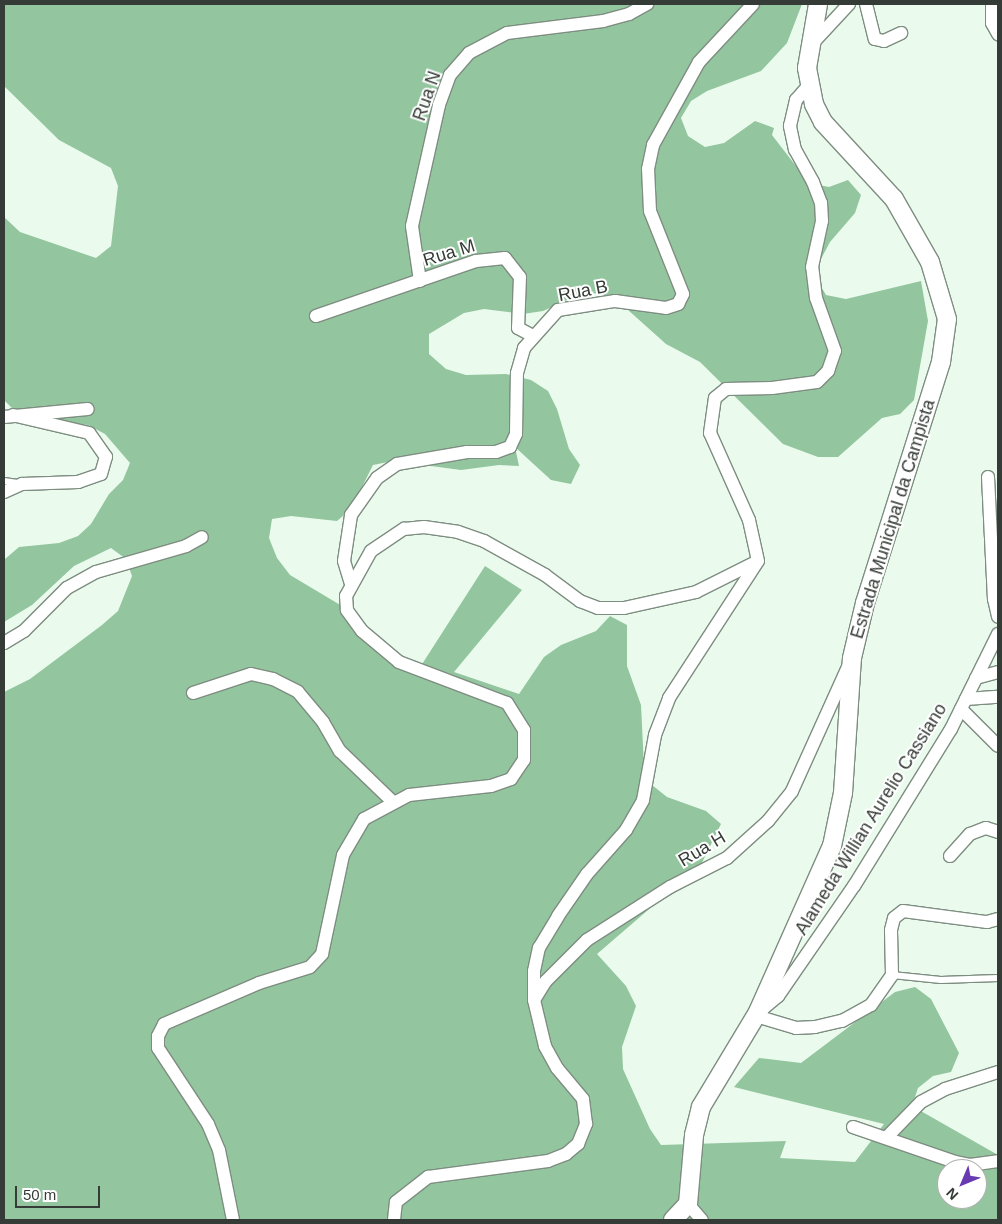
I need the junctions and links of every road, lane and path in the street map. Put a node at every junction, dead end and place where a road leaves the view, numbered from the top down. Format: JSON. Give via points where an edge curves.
{"nodes":[{"id":1,"x":646,"y":4,"type":"edge"},
{"id":2,"x":753,"y":4,"type":"edge"},
{"id":3,"x":818,"y":4,"type":"edge"},
{"id":4,"x":849,"y":4,"type":"edge"},
{"id":5,"x":866,"y":4,"type":"edge"},
{"id":6,"x":993,"y":4,"type":"edge"},
{"id":7,"x":998,"y":12,"type":"edge"},
{"id":8,"x":901,"y":33,"type":"dead end"},
{"id":9,"x":998,"y":34,"type":"edge"},
{"id":10,"x":808,"y":48,"type":"junction"},
{"id":11,"x":809,"y":85,"type":"junction"},
{"id":12,"x":420,"y":281,"type":"junction"},
{"id":13,"x":316,"y":316,"type":"dead end"},
{"id":14,"x":533,"y":336,"type":"junction"},
{"id":15,"x":88,"y":409,"type":"dead end"},
{"id":16,"x":8,"y":416,"type":"edge"},
{"id":17,"x":988,"y":477,"type":"dead end"},
{"id":18,"x":4,"y":481,"type":"edge"},
{"id":19,"x":22,"y":484,"type":"junction"},
{"id":20,"x":4,"y":492,"type":"edge"},
{"id":21,"x":202,"y":537,"type":"dead end"},
{"id":22,"x":758,"y":561,"type":"junction"},
{"id":23,"x":351,"y":584,"type":"junction"},
{"id":24,"x":998,"y":617,"type":"edge"},
{"id":25,"x":998,"y":634,"type":"edge"},
{"id":26,"x":4,"y":643,"type":"edge"},
{"id":27,"x":852,"y":658,"type":"junction"},
{"id":28,"x":998,"y":672,"type":"edge"},
{"id":29,"x":976,"y":678,"type":"junction"},
{"id":30,"x":193,"y":693,"type":"dead end"},
{"id":31,"x":998,"y":697,"type":"edge"},
{"id":32,"x":964,"y":704,"type":"junction"},
{"id":33,"x":998,"y":746,"type":"edge"},
{"id":34,"x":393,"y":802,"type":"junction"},
{"id":35,"x":998,"y":832,"type":"edge"},
{"id":36,"x":950,"y":856,"type":"dead end"},
{"id":37,"x":998,"y":918,"type":"edge"},
{"id":38,"x":892,"y":975,"type":"junction"},
{"id":39,"x":998,"y":978,"type":"edge"},
{"id":40,"x":534,"y":1000,"type":"junction"},
{"id":41,"x":757,"y":1014,"type":"junction"},
{"id":42,"x":998,"y":1072,"type":"edge"},
{"id":43,"x":853,"y":1127,"type":"dead end"},
{"id":44,"x":886,"y":1138,"type":"junction"},
{"id":45,"x":998,"y":1161,"type":"edge"},
{"id":46,"x":688,"y":1204,"type":"junction"},
{"id":47,"x":233,"y":1220,"type":"edge"},
{"id":48,"x":394,"y":1220,"type":"edge"},
{"id":49,"x":673,"y":1220,"type":"edge"},
{"id":50,"x":702,"y":1220,"type":"edge"}],
"edges":[{"from":1,"to":12,"type":"street","name":"Rua N","via":[[629,14],[603,21],[507,33],[469,53],[450,75],[439,105],[412,226]]},
{"from":2,"to":14,"type":"street","name":"Rua B","via":[[699,62],[653,145],[648,169],[650,211],[683,294],[678,304],[666,308],[615,301],[558,310]]},
{"from":3,"to":10,"type":"main road","name":"Estrada Municipal da Campista"},
{"from":4,"to":10,"type":"street"},
{"from":5,"to":8,"type":"street","via":[[874,39],[884,41]]},
{"from":6,"to":7,"type":"street"},
{"from":6,"to":9,"type":"street","via":[[992,23]]},
{"from":10,"to":11,"type":"main road","name":"Estrada Municipal da Campista"},
{"from":11,"to":22,"type":"street","via":[[796,100],[790,126],[795,150],[821,203],[822,220],[812,267],[816,298],[835,351],[828,371],[817,382],[772,388],[726,389],[715,398],[710,417],[710,433],[749,520]]},
{"from":11,"to":27,"type":"main road","name":"Estrada Municipal da Campista","via":[[824,122],[894,199],[930,262],[946,320],[941,362],[865,603]]},
{"from":12,"to":13,"type":"street","name":"Rua M"},
{"from":12,"to":14,"type":"street","name":"Rua M","via":[[476,261],[505,258],[520,276],[518,328]]},
{"from":14,"to":23,"type":"street","name":"Rua B","via":[[524,348],[517,373],[516,434],[510,447],[496,452],[467,452],[397,464],[377,478],[351,515],[344,561]]},
{"from":15,"to":16,"type":"street"},
{"from":16,"to":19,"type":"street","via":[[89,433],[106,457],[101,474],[78,482]]},
{"from":17,"to":24,"type":"street","via":[[994,599]]},
{"from":18,"to":19,"type":"lane"},
{"from":19,"to":20,"type":"street"},
{"from":21,"to":26,"type":"street","via":[[186,546],[96,572],[67,588],[24,631]]},
{"from":22,"to":23,"type":"street","via":[[720,582],[676,599],[624,608],[598,608],[580,601],[545,575],[484,541],[424,526],[390,536],[371,551]]},
{"from":22,"to":40,"type":"street","via":[[669,698],[655,735],[643,800],[626,830],[587,874],[539,948],[534,971]]},
{"from":23,"to":34,"type":"street","via":[[346,596],[347,610],[362,631],[391,656],[507,704],[524,730],[524,760],[511,779],[492,786],[410,795]]},
{"from":25,"to":29,"type":"street","name":"Alameda Willian Aurelio Cassiano"},
{"from":27,"to":40,"type":"street","name":"Rua H","via":[[792,792],[768,821],[727,858],[670,887],[587,940],[546,981]]},
{"from":27,"to":41,"type":"main road","name":"Estrada Municipal da Campista","via":[[843,793],[832,846]]},
{"from":28,"to":29,"type":"street"},
{"from":29,"to":32,"type":"street","name":"Alameda Willian Aurelio Cassiano"},
{"from":30,"to":34,"type":"street","via":[[251,674],[273,679],[298,692],[323,722],[340,751]]},
{"from":31,"to":32,"type":"street"},
{"from":32,"to":33,"type":"street"},
{"from":32,"to":41,"type":"street","name":"Alameda Willian Aurelio Cassiano","via":[[854,886],[778,996]]},
{"from":34,"to":47,"type":"street","via":[[364,819],[342,855],[322,954],[310,967],[259,983],[164,1024],[158,1036],[158,1048],[208,1124],[219,1150]]},
{"from":35,"to":36,"type":"street","via":[[986,828],[970,834]]},
{"from":37,"to":38,"type":"street","via":[[988,922],[902,911],[894,918],[891,930]]},
{"from":38,"to":39,"type":"lane","via":[[941,980]]},
{"from":38,"to":41,"type":"street","via":[[871,1004],[842,1021],[796,1028]]},
{"from":40,"to":48,"type":"street","via":[[545,1046],[557,1068],[583,1099],[586,1124],[578,1144],[566,1154],[548,1161],[428,1176],[396,1202]]},
{"from":41,"to":46,"type":"main road","name":"Estrada Municipal da Campista","via":[[701,1107],[694,1135]]},
{"from":42,"to":44,"type":"street","via":[[945,1089],[921,1102]]},
{"from":43,"to":44,"type":"street"},
{"from":44,"to":45,"type":"street","via":[[970,1165]]},
{"from":46,"to":49,"type":"main road"},
{"from":46,"to":50,"type":"street"}]}
